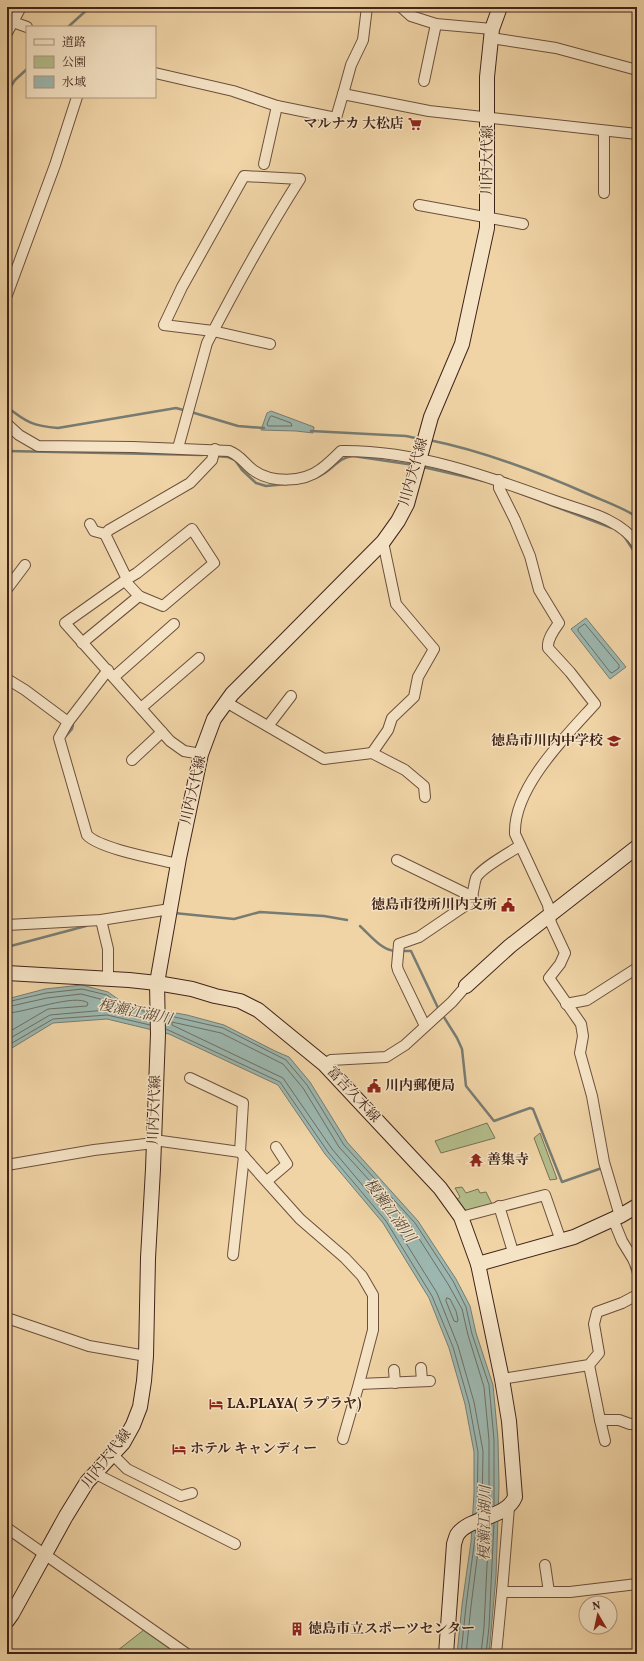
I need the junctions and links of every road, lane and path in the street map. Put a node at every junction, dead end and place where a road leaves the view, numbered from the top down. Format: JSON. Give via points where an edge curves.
{"nodes":[{"id":1,"x":21,"y":7,"type":"edge"},
{"id":2,"x":367,"y":7,"type":"edge"},
{"id":3,"x":401,"y":7,"type":"edge"},
{"id":4,"x":501,"y":10,"type":"edge"},
{"id":5,"x":13,"y":22,"type":"junction"},
{"id":6,"x":436,"y":24,"type":"junction"},
{"id":7,"x":26,"y":27,"type":"edge"},
{"id":8,"x":7,"y":33,"type":"edge"},
{"id":9,"x":492,"y":34,"type":"junction"},
{"id":10,"x":637,"y":70,"type":"edge"},
{"id":11,"x":156,"y":73,"type":"edge"},
{"id":12,"x":424,"y":81,"type":"dead end"},
{"id":13,"x":343,"y":94,"type":"junction"},
{"id":14,"x":77,"y":98,"type":"edge"},
{"id":15,"x":277,"y":106,"type":"junction"},
{"id":16,"x":488,"y":117,"type":"junction"},
{"id":17,"x":604,"y":131,"type":"junction"},
{"id":18,"x":637,"y":134,"type":"edge"},
{"id":19,"x":264,"y":164,"type":"dead end"},
{"id":20,"x":604,"y":193,"type":"dead end"},
{"id":21,"x":419,"y":205,"type":"dead end"},
{"id":22,"x":487,"y":218,"type":"junction"},
{"id":23,"x":523,"y":224,"type":"dead end"},
{"id":24,"x":7,"y":295,"type":"edge"},
{"id":25,"x":213,"y":331,"type":"junction"},
{"id":26,"x":270,"y":344,"type":"dead end"},
{"id":27,"x":7,"y":424,"type":"edge"},
{"id":28,"x":178,"y":448,"type":"junction"},
{"id":29,"x":214,"y":454,"type":"junction"},
{"id":30,"x":417,"y":464,"type":"junction"},
{"id":31,"x":499,"y":484,"type":"junction"},
{"id":32,"x":90,"y":524,"type":"dead end"},
{"id":33,"x":105,"y":534,"type":"junction"},
{"id":34,"x":383,"y":542,"type":"junction"},
{"id":35,"x":637,"y":544,"type":"edge"},
{"id":36,"x":25,"y":565,"type":"dead end"},
{"id":37,"x":126,"y":580,"type":"junction"},
{"id":38,"x":7,"y":589,"type":"edge"},
{"id":39,"x":139,"y":596,"type":"junction"},
{"id":40,"x":174,"y":624,"type":"dead end"},
{"id":41,"x":82,"y":643,"type":"junction"},
{"id":42,"x":199,"y":658,"type":"dead end"},
{"id":43,"x":111,"y":674,"type":"junction"},
{"id":44,"x":7,"y":679,"type":"edge"},
{"id":45,"x":291,"y":696,"type":"dead end"},
{"id":46,"x":226,"y":702,"type":"junction"},
{"id":47,"x":141,"y":708,"type":"junction"},
{"id":48,"x":68,"y":722,"type":"junction"},
{"id":49,"x":268,"y":726,"type":"junction"},
{"id":50,"x":162,"y":732,"type":"junction"},
{"id":51,"x":372,"y":753,"type":"junction"},
{"id":52,"x":201,"y":754,"type":"junction"},
{"id":53,"x":132,"y":760,"type":"dead end"},
{"id":54,"x":426,"y":797,"type":"dead end"},
{"id":55,"x":520,"y":846,"type":"junction"},
{"id":56,"x":637,"y":847,"type":"edge"},
{"id":57,"x":397,"y":860,"type":"dead end"},
{"id":58,"x":178,"y":864,"type":"junction"},
{"id":59,"x":473,"y":897,"type":"junction"},
{"id":60,"x":170,"y":909,"type":"junction"},
{"id":61,"x":550,"y":915,"type":"junction"},
{"id":62,"x":100,"y":920,"type":"junction"},
{"id":63,"x":7,"y":925,"type":"edge"},
{"id":64,"x":637,"y":968,"type":"edge"},
{"id":65,"x":7,"y":973,"type":"edge"},
{"id":66,"x":108,"y":978,"type":"junction"},
{"id":67,"x":157,"y":983,"type":"junction"},
{"id":68,"x":466,"y":986,"type":"joint"},
{"id":69,"x":566,"y":1004,"type":"junction"},
{"id":70,"x":425,"y":1026,"type":"junction"},
{"id":71,"x":324,"y":1064,"type":"junction"},
{"id":72,"x":190,"y":1078,"type":"dead end"},
{"id":73,"x":154,"y":1142,"type":"junction"},
{"id":74,"x":276,"y":1147,"type":"dead end"},
{"id":75,"x":242,"y":1154,"type":"junction"},
{"id":76,"x":7,"y":1165,"type":"edge"},
{"id":77,"x":267,"y":1181,"type":"junction"},
{"id":78,"x":499,"y":1206,"type":"junction"},
{"id":79,"x":637,"y":1206,"type":"edge"},
{"id":80,"x":461,"y":1217,"type":"junction"},
{"id":81,"x":617,"y":1217,"type":"junction"},
{"id":82,"x":561,"y":1241,"type":"junction"},
{"id":83,"x":233,"y":1255,"type":"dead end"},
{"id":84,"x":514,"y":1255,"type":"junction"},
{"id":85,"x":478,"y":1264,"type":"junction"},
{"id":86,"x":637,"y":1268,"type":"edge"},
{"id":87,"x":637,"y":1295,"type":"edge"},
{"id":88,"x":7,"y":1318,"type":"edge"},
{"id":89,"x":146,"y":1356,"type":"junction"},
{"id":90,"x":590,"y":1365,"type":"junction"},
{"id":91,"x":421,"y":1368,"type":"dead end"},
{"id":92,"x":394,"y":1370,"type":"dead end"},
{"id":93,"x":502,"y":1379,"type":"junction"},
{"id":94,"x":394,"y":1383,"type":"junction"},
{"id":95,"x":359,"y":1384,"type":"junction"},
{"id":96,"x":600,"y":1420,"type":"junction"},
{"id":97,"x":637,"y":1424,"type":"edge"},
{"id":98,"x":343,"y":1439,"type":"dead end"},
{"id":99,"x":604,"y":1441,"type":"dead end"},
{"id":100,"x":112,"y":1454,"type":"junction"},
{"id":101,"x":94,"y":1474,"type":"junction"},
{"id":102,"x":192,"y":1493,"type":"dead end"},
{"id":103,"x":506,"y":1509,"type":"junction"},
{"id":104,"x":7,"y":1528,"type":"edge"},
{"id":105,"x":235,"y":1544,"type":"dead end"},
{"id":106,"x":44,"y":1553,"type":"junction"},
{"id":107,"x":545,"y":1565,"type":"dead end"},
{"id":108,"x":637,"y":1584,"type":"edge"},
{"id":109,"x":502,"y":1592,"type":"junction"},
{"id":110,"x":549,"y":1592,"type":"junction"},
{"id":111,"x":7,"y":1620,"type":"edge"},
{"id":112,"x":187,"y":1654,"type":"edge"},
{"id":113,"x":446,"y":1654,"type":"edge"},
{"id":114,"x":496,"y":1654,"type":"edge"}],
"edges":[{"from":1,"to":5,"type":"street"},
{"from":2,"to":13,"type":"street","via":[[363,40],[351,65]]},
{"from":3,"to":6,"type":"street","via":[[411,16]]},
{"from":4,"to":9,"type":"main road","name":"川内大代線"},
{"from":5,"to":7,"type":"street"},
{"from":5,"to":8,"type":"street"},
{"from":6,"to":9,"type":"street"},
{"from":6,"to":12,"type":"street"},
{"from":9,"to":10,"type":"street"},
{"from":9,"to":16,"type":"main road","name":"川内大代線","via":[[487,77]]},
{"from":11,"to":15,"type":"street","via":[[233,90]]},
{"from":13,"to":15,"type":"street","via":[[336,118]]},
{"from":13,"to":16,"type":"street","via":[[429,111]]},
{"from":14,"to":24,"type":"street"},
{"from":15,"to":19,"type":"street"},
{"from":16,"to":17,"type":"street"},
{"from":16,"to":22,"type":"main road","name":"川内大代線"},
{"from":17,"to":18,"type":"street"},
{"from":17,"to":20,"type":"street"},
{"from":21,"to":22,"type":"street"},
{"from":22,"to":23,"type":"street"},
{"from":22,"to":30,"type":"main road","name":"川内大代線","via":[[462,344],[431,417]]},
{"from":25,"to":25,"type":"street","via":[[269,227],[300,179],[244,176],[223,212],[164,325]]},
{"from":25,"to":26,"type":"street"},
{"from":25,"to":28,"type":"street","via":[[207,343]]},
{"from":27,"to":28,"type":"street","via":[[19,435],[38,446]]},
{"from":28,"to":29,"type":"street"},
{"from":29,"to":30,"type":"street","via":[[230,451],[263,476],[283,479],[312,474],[341,451],[358,450]]},
{"from":29,"to":33,"type":"street","via":[[190,483]]},
{"from":30,"to":31,"type":"street"},
{"from":30,"to":34,"type":"main road","name":"川内大代線","via":[[407,504]]},
{"from":31,"to":35,"type":"street","via":[[597,516],[619,526]]},
{"from":31,"to":55,"type":"street","via":[[530,556],[539,590],[559,623],[548,648],[595,704],[548,756],[522,799],[515,829]]},
{"from":32,"to":33,"type":"street","via":[[94,531]]},
{"from":33,"to":37,"type":"street"},
{"from":34,"to":46,"type":"main road","name":"川内大代線"},
{"from":34,"to":51,"type":"street","via":[[396,604],[434,649],[418,677],[414,697],[392,718],[388,730]]},
{"from":36,"to":38,"type":"street"},
{"from":37,"to":39,"type":"street"},
{"from":37,"to":39,"type":"street","via":[[192,529],[214,563],[163,606]]},
{"from":37,"to":41,"type":"street","via":[[66,623]]},
{"from":39,"to":41,"type":"street"},
{"from":40,"to":43,"type":"street"},
{"from":41,"to":43,"type":"street"},
{"from":42,"to":47,"type":"street"},
{"from":43,"to":47,"type":"street"},
{"from":43,"to":48,"type":"street"},
{"from":44,"to":48,"type":"street"},
{"from":45,"to":49,"type":"street"},
{"from":46,"to":49,"type":"street"},
{"from":46,"to":52,"type":"main road","name":"川内大代線","via":[[214,719]]},
{"from":47,"to":50,"type":"street"},
{"from":48,"to":58,"type":"street","via":[[59,738],[87,835],[107,846]]},
{"from":49,"to":51,"type":"street","via":[[324,759]]},
{"from":50,"to":52,"type":"street","via":[[184,750]]},
{"from":50,"to":53,"type":"street"},
{"from":51,"to":54,"type":"street","via":[[405,770],[424,786]]},
{"from":52,"to":58,"type":"main road","name":"川内大代線"},
{"from":55,"to":59,"type":"street","via":[[478,874]]},
{"from":55,"to":61,"type":"street","via":[[548,905]]},
{"from":56,"to":61,"type":"main road"},
{"from":57,"to":59,"type":"street"},
{"from":58,"to":60,"type":"main road","name":"川内大代線"},
{"from":59,"to":70,"type":"street","via":[[469,903],[419,938],[399,944],[398,970]]},
{"from":60,"to":62,"type":"street"},
{"from":60,"to":67,"type":"main road","name":"川内大代線"},
{"from":61,"to":68,"type":"main road","via":[[510,946]]},
{"from":61,"to":69,"type":"street","via":[[551,923],[565,953],[549,978]]},
{"from":62,"to":63,"type":"street"},
{"from":62,"to":66,"type":"street","via":[[108,949]]},
{"from":64,"to":69,"type":"street","via":[[587,1000]]},
{"from":65,"to":66,"type":"main road","name":"富吉久木線"},
{"from":66,"to":67,"type":"main road","name":"富吉久木線"},
{"from":67,"to":71,"type":"main road","name":"富吉久木線","via":[[240,1001],[258,1010]]},
{"from":67,"to":73,"type":"main road","name":"川内大代線"},
{"from":68,"to":70,"type":"street"},
{"from":69,"to":81,"type":"street","via":[[581,1024],[583,1036],[580,1053],[592,1096]]},
{"from":70,"to":71,"type":"street","via":[[405,1045],[386,1057],[331,1060]]},
{"from":71,"to":80,"type":"main road","name":"富吉久木線","via":[[440,1188]]},
{"from":72,"to":75,"type":"street","via":[[243,1103]]},
{"from":73,"to":75,"type":"street"},
{"from":73,"to":76,"type":"street"},
{"from":73,"to":89,"type":"main road","name":"川内大代線"},
{"from":74,"to":77,"type":"street","via":[[287,1164]]},
{"from":75,"to":77,"type":"street"},
{"from":75,"to":83,"type":"street"},
{"from":77,"to":95,"type":"street","via":[[300,1219],[362,1276],[373,1295],[373,1330]]},
{"from":78,"to":80,"type":"street"},
{"from":78,"to":82,"type":"street","via":[[545,1195]]},
{"from":78,"to":84,"type":"street"},
{"from":79,"to":81,"type":"main road"},
{"from":80,"to":85,"type":"main road","name":"富吉久木線"},
{"from":81,"to":82,"type":"main road"},
{"from":81,"to":86,"type":"street","via":[[622,1241]]},
{"from":82,"to":84,"type":"main road"},
{"from":84,"to":85,"type":"main road"},
{"from":85,"to":93,"type":"main road","name":"富吉久木線"},
{"from":87,"to":90,"type":"street","via":[[597,1312],[594,1324],[599,1353]]},
{"from":88,"to":89,"type":"street","via":[[89,1346]]},
{"from":89,"to":100,"type":"main road","name":"川内大代線","via":[[140,1407],[123,1443]]},
{"from":90,"to":93,"type":"street"},
{"from":90,"to":96,"type":"street"},
{"from":91,"to":94,"type":"street","via":[[426,1381]]},
{"from":92,"to":94,"type":"street"},
{"from":93,"to":103,"type":"main road","name":"富吉久木線","via":[[516,1491],[515,1497]]},
{"from":94,"to":95,"type":"street"},
{"from":95,"to":98,"type":"street"},
{"from":96,"to":97,"type":"street","via":[[620,1420]]},
{"from":96,"to":99,"type":"street"},
{"from":100,"to":101,"type":"main road","name":"川内大代線"},
{"from":100,"to":102,"type":"street","via":[[127,1469],[181,1496]]},
{"from":101,"to":105,"type":"street"},
{"from":101,"to":106,"type":"main road","name":"川内大代線"},
{"from":103,"to":109,"type":"street"},
{"from":103,"to":113,"type":"main road","via":[[457,1535],[454,1544]]},
{"from":104,"to":106,"type":"street"},
{"from":106,"to":111,"type":"main road","name":"川内大代線"},
{"from":106,"to":112,"type":"street"},
{"from":107,"to":110,"type":"street"},
{"from":108,"to":110,"type":"street"},
{"from":109,"to":110,"type":"street"},
{"from":109,"to":114,"type":"street"}]}
